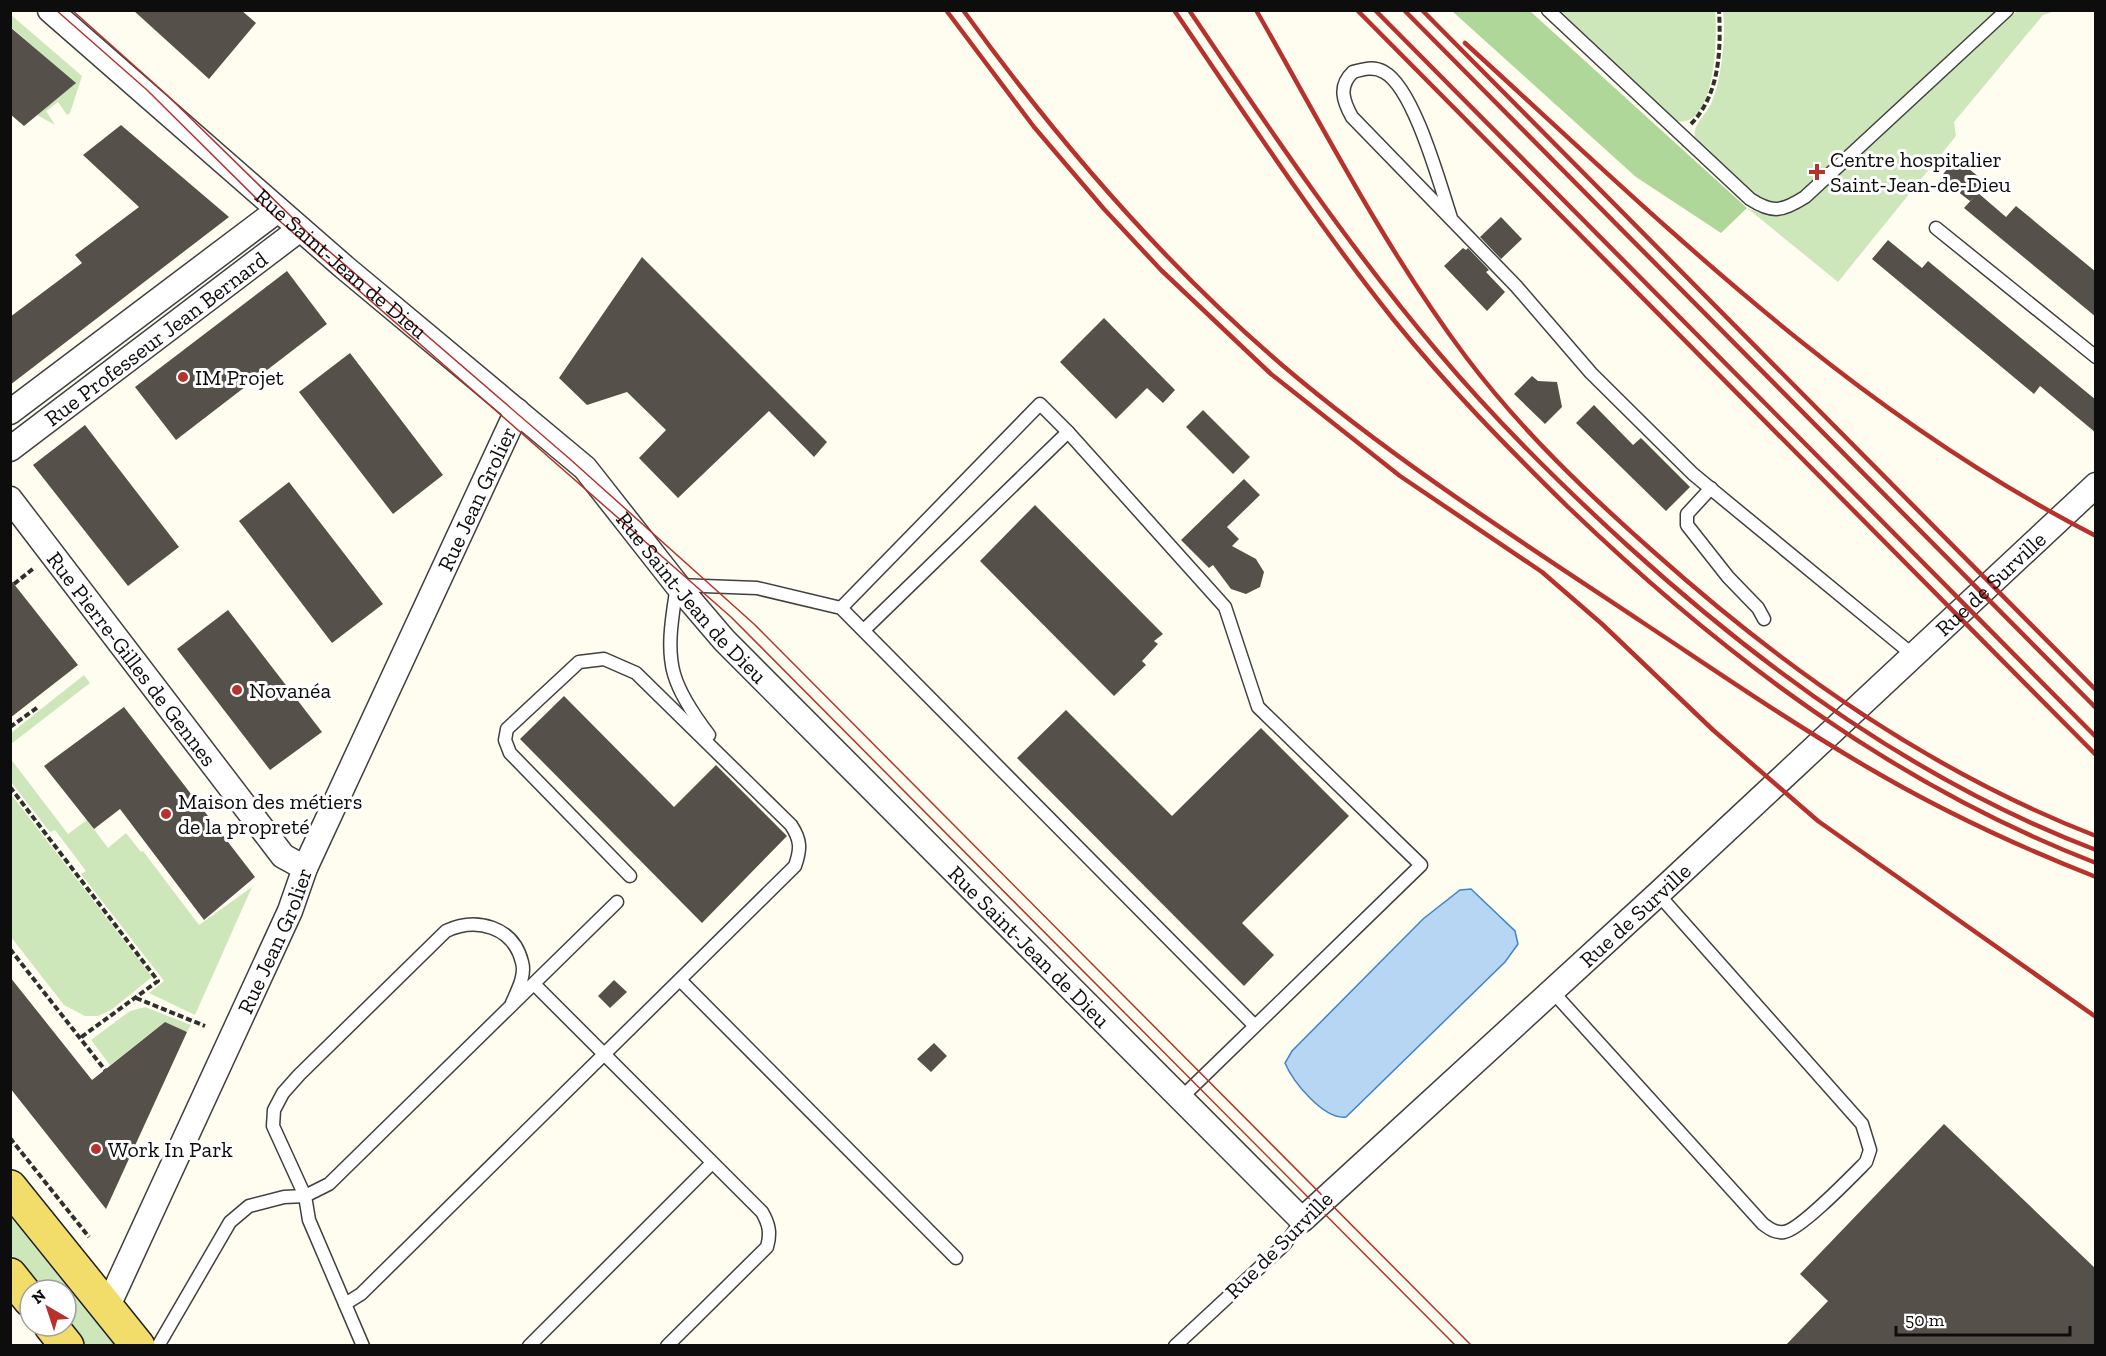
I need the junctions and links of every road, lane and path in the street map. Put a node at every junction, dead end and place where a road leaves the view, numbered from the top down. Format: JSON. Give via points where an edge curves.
{"nodes":[{"id":1,"x":50,"y":10,"type":"edge"},
{"id":2,"x":1548,"y":10,"type":"edge"},
{"id":3,"x":1719,"y":10,"type":"edge"},
{"id":4,"x":2007,"y":10,"type":"edge"},
{"id":5,"x":1680,"y":135,"type":"junction"},
{"id":6,"x":278,"y":210,"type":"junction"},
{"id":7,"x":1451,"y":218,"type":"junction"},
{"id":8,"x":1936,"y":228,"type":"dead end"},
{"id":9,"x":300,"y":229,"type":"junction"},
{"id":10,"x":2096,"y":357,"type":"edge"},
{"id":11,"x":517,"y":411,"type":"junction"},
{"id":12,"x":10,"y":412,"type":"edge"},
{"id":13,"x":1068,"y":432,"type":"junction"},
{"id":14,"x":10,"y":449,"type":"edge"},
{"id":15,"x":2096,"y":485,"type":"edge"},
{"id":16,"x":1711,"y":489,"type":"junction"},
{"id":17,"x":10,"y":499,"type":"edge"},
{"id":18,"x":36,"y":567,"type":"dead end"},
{"id":19,"x":14,"y":584,"type":"dead end"},
{"id":20,"x":677,"y":585,"type":"junction"},
{"id":21,"x":841,"y":608,"type":"junction"},
{"id":22,"x":1764,"y":619,"type":"dead end"},
{"id":23,"x":864,"y":630,"type":"junction"},
{"id":24,"x":1913,"y":655,"type":"junction"},
{"id":25,"x":38,"y":706,"type":"dead end"},
{"id":26,"x":10,"y":727,"type":"edge"},
{"id":27,"x":729,"y":763,"type":"junction"},
{"id":28,"x":10,"y":787,"type":"edge"},
{"id":29,"x":305,"y":868,"type":"junction"},
{"id":30,"x":630,"y":876,"type":"dead end"},
{"id":31,"x":1658,"y":894,"type":"junction"},
{"id":32,"x":617,"y":902,"type":"dead end"},
{"id":33,"x":10,"y":949,"type":"edge"},
{"id":34,"x":680,"y":980,"type":"junction"},
{"id":35,"x":535,"y":985,"type":"junction"},
{"id":36,"x":1552,"y":991,"type":"junction"},
{"id":37,"x":135,"y":998,"type":"junction"},
{"id":38,"x":509,"y":1010,"type":"junction"},
{"id":39,"x":1254,"y":1025,"type":"junction"},
{"id":40,"x":206,"y":1026,"type":"dead end"},
{"id":41,"x":80,"y":1038,"type":"junction"},
{"id":42,"x":605,"y":1055,"type":"junction"},
{"id":43,"x":105,"y":1070,"type":"dead end"},
{"id":44,"x":1181,"y":1098,"type":"junction"},
{"id":45,"x":712,"y":1163,"type":"junction"},
{"id":46,"x":10,"y":1187,"type":"edge"},
{"id":47,"x":305,"y":1196,"type":"junction"},
{"id":48,"x":1302,"y":1220,"type":"junction"},
{"id":49,"x":956,"y":1258,"type":"dead end"},
{"id":50,"x":345,"y":1304,"type":"junction"},
{"id":51,"x":107,"y":1308,"type":"junction"},
{"id":52,"x":138,"y":1346,"type":"edge"},
{"id":53,"x":158,"y":1346,"type":"edge"},
{"id":54,"x":363,"y":1346,"type":"edge"},
{"id":55,"x":529,"y":1346,"type":"edge"},
{"id":56,"x":667,"y":1346,"type":"edge"},
{"id":57,"x":1175,"y":1346,"type":"edge"}],
"edges":[{"from":1,"to":6,"type":"street","name":"Rue Saint-Jean de Dieu"},
{"from":2,"to":5,"type":"lane"},
{"from":3,"to":5,"type":"path","via":[[1715,81],[1710,99]]},
{"from":4,"to":5,"type":"lane","via":[[1805,197],[1789,207],[1762,207]]},
{"from":6,"to":9,"type":"street","name":"Rue Saint-Jean de Dieu"},
{"from":6,"to":12,"type":"street","name":"Rue Professeur Jean Bernard"},
{"from":7,"to":7,"type":"lane","via":[[1352,117],[1344,101],[1343,87],[1353,72],[1383,70],[1401,90],[1419,127]]},
{"from":7,"to":16,"type":"lane","via":[[1591,373]]},
{"from":8,"to":10,"type":"lane"},
{"from":9,"to":11,"type":"street","name":"Rue Saint-Jean de Dieu"},
{"from":9,"to":14,"type":"street","name":"Rue Professeur Jean Bernard"},
{"from":11,"to":20,"type":"street","name":"Rue Saint-Jean de Dieu","via":[[585,468]]},
{"from":11,"to":29,"type":"street","name":"Rue Jean Grolier"},
{"from":13,"to":21,"type":"lane","via":[[1040,404]]},
{"from":13,"to":23,"type":"lane"},
{"from":13,"to":39,"type":"lane","via":[[1225,607],[1257,707],[1421,865]]},
{"from":15,"to":24,"type":"street","name":"Rue de Surville"},
{"from":16,"to":22,"type":"lane","via":[[1687,514],[1687,525]]},
{"from":16,"to":24,"type":"lane"},
{"from":17,"to":29,"type":"street","name":"Rue Pierre-Gilles de Gennes","via":[[283,856]]},
{"from":18,"to":19,"type":"path"},
{"from":20,"to":21,"type":"lane","via":[[757,588]]},
{"from":20,"to":27,"type":"lane","via":[[671,632],[674,674],[697,720]]},
{"from":20,"to":44,"type":"street","name":"Rue Saint-Jean de Dieu","via":[[724,640]]},
{"from":21,"to":23,"type":"lane"},
{"from":23,"to":39,"type":"lane"},
{"from":24,"to":31,"type":"street","name":"Rue de Surville"},
{"from":25,"to":26,"type":"path"},
{"from":27,"to":30,"type":"lane","via":[[636,673],[604,658],[579,662],[507,729],[505,740],[510,753]]},
{"from":27,"to":34,"type":"lane","via":[[791,825],[801,850],[795,866]]},
{"from":28,"to":37,"type":"path","via":[[158,981]]},
{"from":29,"to":51,"type":"street","name":"Rue Jean Grolier","via":[[290,911]]},
{"from":31,"to":36,"type":"street","name":"Rue de Surville"},
{"from":31,"to":36,"type":"lane","via":[[1862,1124],[1870,1150],[1866,1162],[1833,1193],[1786,1232],[1773,1231],[1763,1224]]},
{"from":32,"to":35,"type":"lane"},
{"from":33,"to":41,"type":"path"},
{"from":34,"to":42,"type":"lane"},
{"from":34,"to":49,"type":"lane"},
{"from":35,"to":38,"type":"lane"},
{"from":35,"to":42,"type":"lane"},
{"from":36,"to":48,"type":"street","name":"Rue de Surville"},
{"from":37,"to":40,"type":"path"},
{"from":37,"to":41,"type":"path"},
{"from":38,"to":47,"type":"lane","via":[[329,1184]]},
{"from":38,"to":47,"type":"lane","via":[[521,983],[522,963],[512,945],[498,930],[480,923],[460,924],[446,931],[283,1093],[274,1110],[273,1126]]},
{"from":39,"to":44,"type":"lane"},
{"from":41,"to":43,"type":"path"},
{"from":42,"to":45,"type":"lane"},
{"from":42,"to":50,"type":"lane","via":[[361,1294]]},
{"from":44,"to":48,"type":"street","name":"Rue Saint-Jean de Dieu"},
{"from":45,"to":55,"type":"lane"},
{"from":45,"to":56,"type":"lane","via":[[768,1221],[770,1236],[767,1247]]},
{"from":46,"to":51,"type":"main road"},
{"from":47,"to":50,"type":"lane","via":[[309,1220]]},
{"from":47,"to":53,"type":"lane","via":[[249,1206],[230,1222]]},
{"from":48,"to":57,"type":"lane","name":"Rue de Surville","via":[[1285,1244]]},
{"from":50,"to":54,"type":"lane"},
{"from":51,"to":52,"type":"main road"}]}
